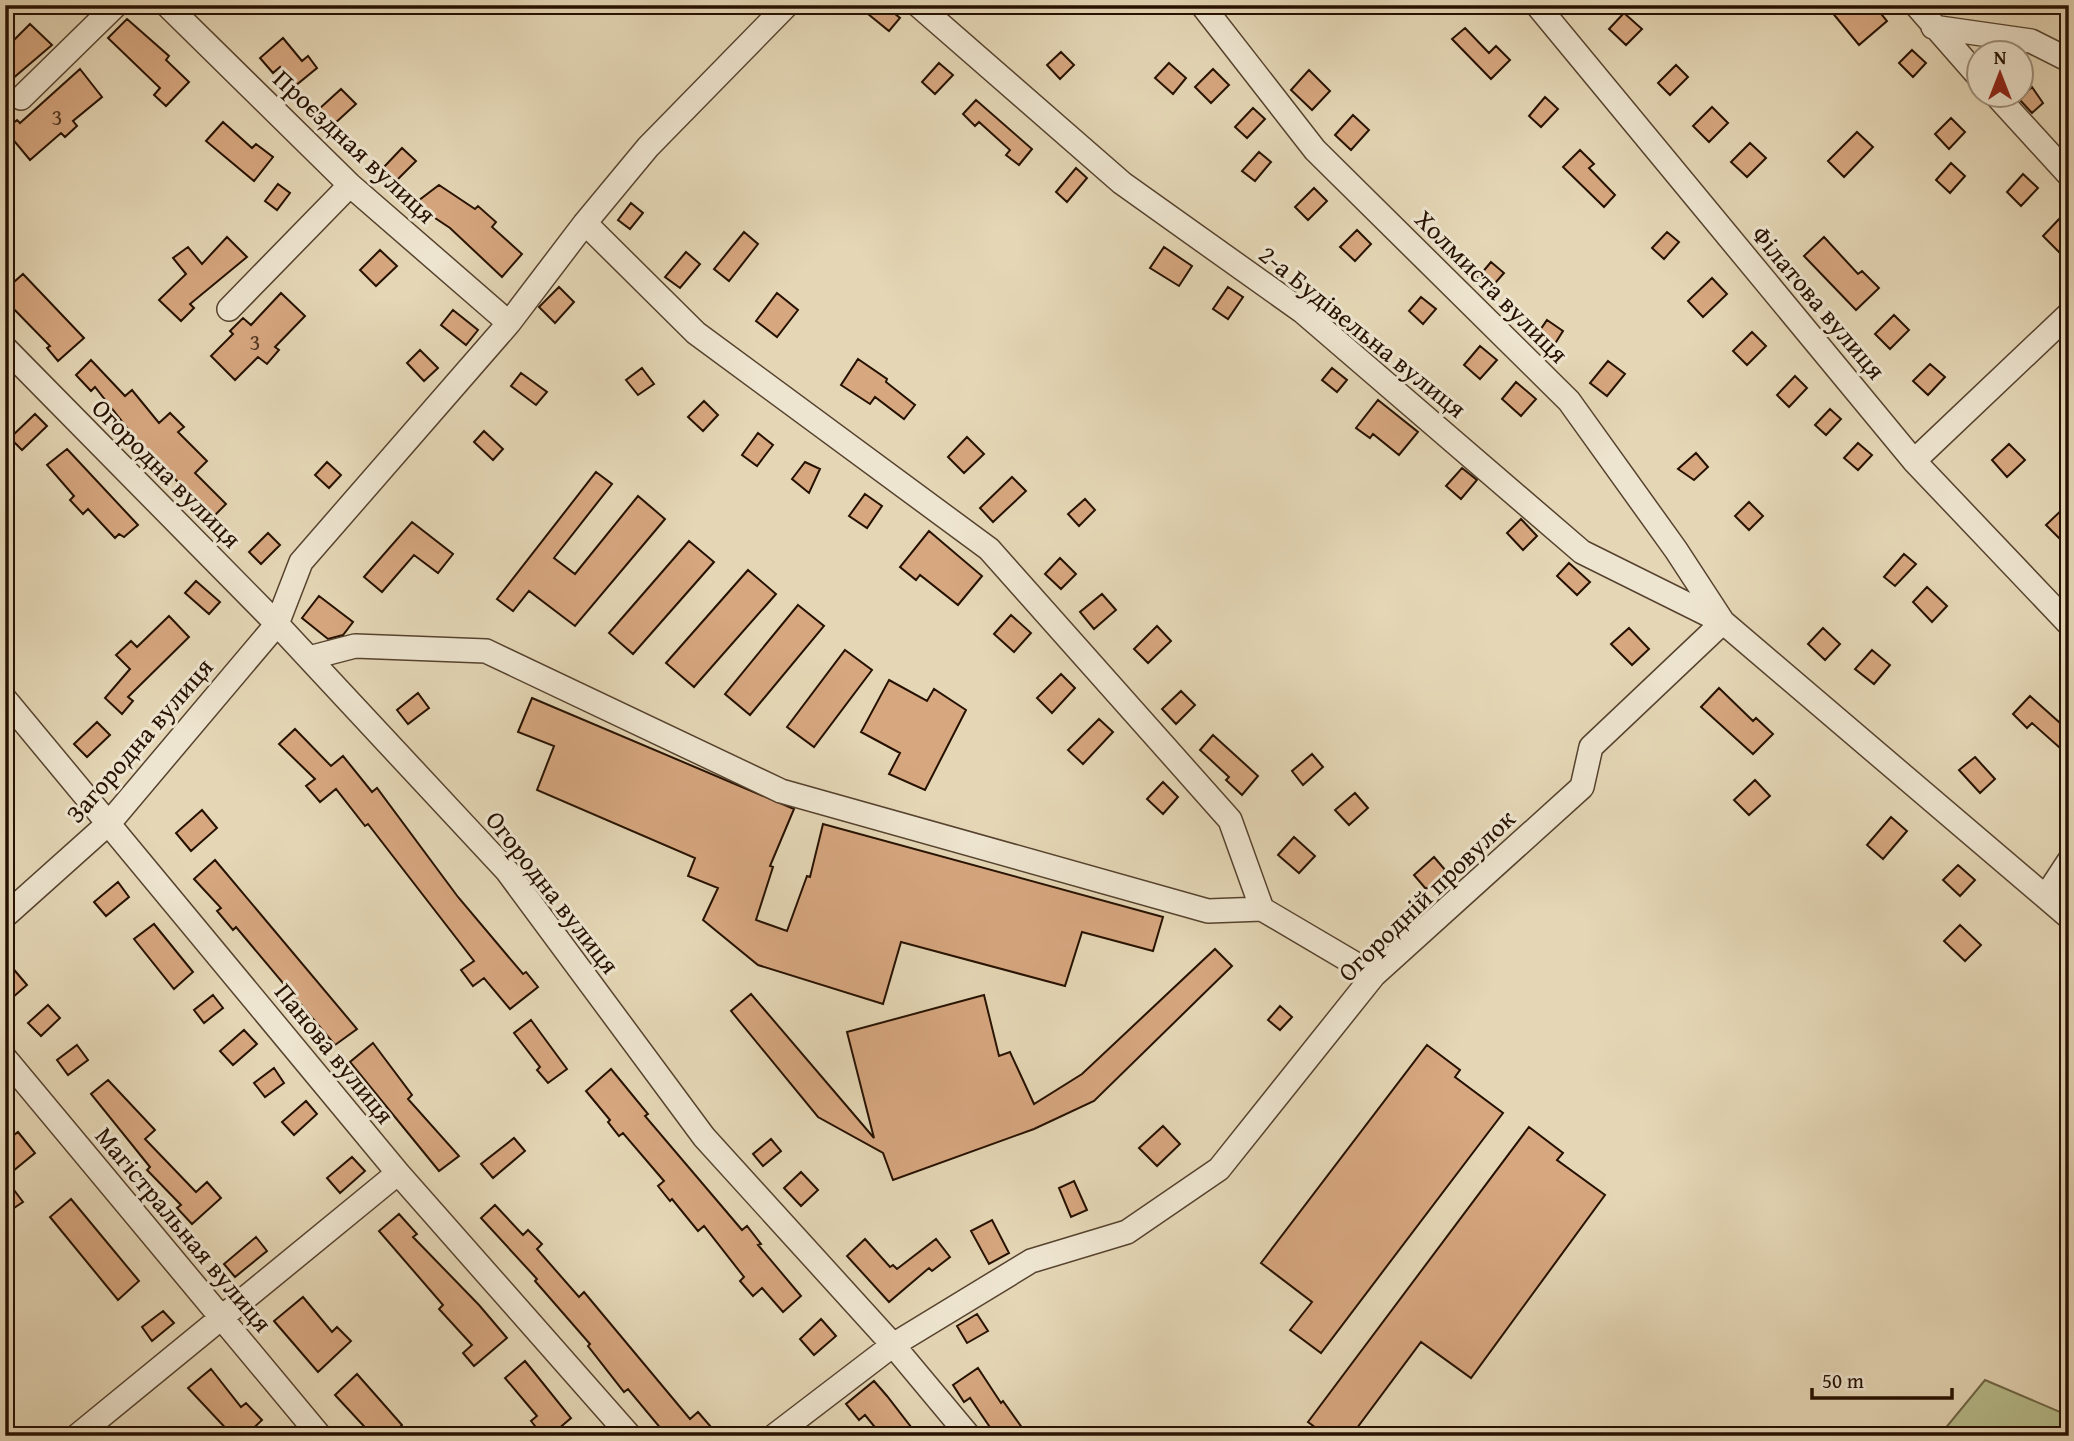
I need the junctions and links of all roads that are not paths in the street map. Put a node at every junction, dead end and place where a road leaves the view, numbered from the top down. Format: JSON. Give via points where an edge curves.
{"nodes":[{"id":1,"x":116,"y":5,"type":"edge"},
{"id":2,"x":167,"y":5,"type":"edge"},
{"id":3,"x":788,"y":5,"type":"edge"},
{"id":4,"x":918,"y":5,"type":"edge"},
{"id":5,"x":1202,"y":5,"type":"edge"},
{"id":6,"x":1537,"y":5,"type":"edge"},
{"id":7,"x":1916,"y":5,"type":"edge"},
{"id":8,"x":1933,"y":27,"type":"junction"},
{"id":9,"x":2069,"y":60,"type":"edge"},
{"id":10,"x":1966,"y":64,"type":"edge"},
{"id":11,"x":21,"y":98,"type":"dead end"},
{"id":12,"x":2008,"y":108,"type":"edge"},
{"id":13,"x":2069,"y":175,"type":"edge"},
{"id":14,"x":350,"y":185,"type":"junction"},
{"id":15,"x":585,"y":223,"type":"junction"},
{"id":16,"x":229,"y":309,"type":"dead end"},
{"id":17,"x":2069,"y":314,"type":"edge"},
{"id":18,"x":509,"y":323,"type":"junction"},
{"id":19,"x":5,"y":348,"type":"edge"},
{"id":20,"x":1914,"y":461,"type":"junction"},
{"id":21,"x":1723,"y":622,"type":"junction"},
{"id":22,"x":277,"y":624,"type":"junction"},
{"id":23,"x":2069,"y":624,"type":"edge"},
{"id":24,"x":309,"y":658,"type":"junction"},
{"id":25,"x":5,"y":699,"type":"edge"},
{"id":26,"x":110,"y":822,"type":"junction"},
{"id":27,"x":2069,"y":862,"type":"edge"},
{"id":28,"x":2046,"y":897,"type":"junction"},
{"id":29,"x":1262,"y":909,"type":"junction"},
{"id":30,"x":5,"y":916,"type":"edge"},
{"id":31,"x":2069,"y":917,"type":"edge"},
{"id":32,"x":1374,"y":975,"type":"junction"},
{"id":33,"x":5,"y":1058,"type":"edge"},
{"id":34,"x":398,"y":1173,"type":"junction"},
{"id":35,"x":222,"y":1319,"type":"junction"},
{"id":36,"x":893,"y":1345,"type":"junction"},
{"id":37,"x":77,"y":1436,"type":"edge"},
{"id":38,"x":320,"y":1436,"type":"edge"},
{"id":39,"x":630,"y":1436,"type":"edge"},
{"id":40,"x":774,"y":1436,"type":"edge"},
{"id":41,"x":970,"y":1436,"type":"edge"}],
"edges":[{"from":1,"to":11,"type":"street"},
{"from":2,"to":14,"type":"street","name":"Проєздная вулиця"},
{"from":3,"to":15,"type":"street","name":"Загородна вулиця","via":[[648,147]]},
{"from":4,"to":21,"type":"street","name":"2-а Будівельна вулиця","via":[[1122,183],[1303,312],[1582,552]]},
{"from":5,"to":21,"type":"street","name":"Холмиста вулиця","via":[[1315,150],[1569,401]]},
{"from":6,"to":20,"type":"street","name":"Філатова вулиця"},
{"from":7,"to":8,"type":"street"},
{"from":8,"to":9,"type":"street","via":[[2031,41]]},
{"from":8,"to":10,"type":"street"},
{"from":12,"to":13,"type":"street"},
{"from":14,"to":16,"type":"street"},
{"from":14,"to":18,"type":"street","name":"Проєздная вулиця"},
{"from":15,"to":18,"type":"street","name":"Загородна вулиця"},
{"from":15,"to":29,"type":"street","via":[[696,332],[989,549],[1230,820]]},
{"from":17,"to":20,"type":"street"},
{"from":18,"to":22,"type":"street","name":"Загородна вулиця","via":[[302,562]]},
{"from":19,"to":22,"type":"street","name":"Огородна вулиця"},
{"from":20,"to":23,"type":"street","name":"Філатова вулиця"},
{"from":21,"to":28,"type":"street"},
{"from":21,"to":32,"type":"street","name":"Огородній провулок","via":[[1591,747],[1582,787]]},
{"from":22,"to":24,"type":"street","name":"Огородна вулиця"},
{"from":22,"to":26,"type":"street","name":"Загородна вулиця"},
{"from":24,"to":29,"type":"street","via":[[355,646],[485,651],[781,791],[1208,911]]},
{"from":24,"to":36,"type":"street","name":"Огородна вулиця","via":[[507,870],[704,1137]]},
{"from":25,"to":26,"type":"street","name":"Панова вулиця"},
{"from":26,"to":30,"type":"street","name":"Загородна вулиця"},
{"from":26,"to":34,"type":"street","name":"Панова вулиця"},
{"from":27,"to":28,"type":"street"},
{"from":28,"to":31,"type":"street"},
{"from":29,"to":32,"type":"street"},
{"from":32,"to":36,"type":"street","name":"Огородній провулок","via":[[1219,1169],[1127,1232],[1031,1261]]},
{"from":33,"to":35,"type":"street","name":"Магістральная вулиця"},
{"from":34,"to":35,"type":"street"},
{"from":34,"to":39,"type":"street","name":"Панова вулиця"},
{"from":35,"to":37,"type":"street"},
{"from":35,"to":38,"type":"street","name":"Магістральная вулиця"},
{"from":36,"to":40,"type":"street","name":"Огородній провулок"},
{"from":36,"to":41,"type":"street","name":"Огородна вулиця"}]}
